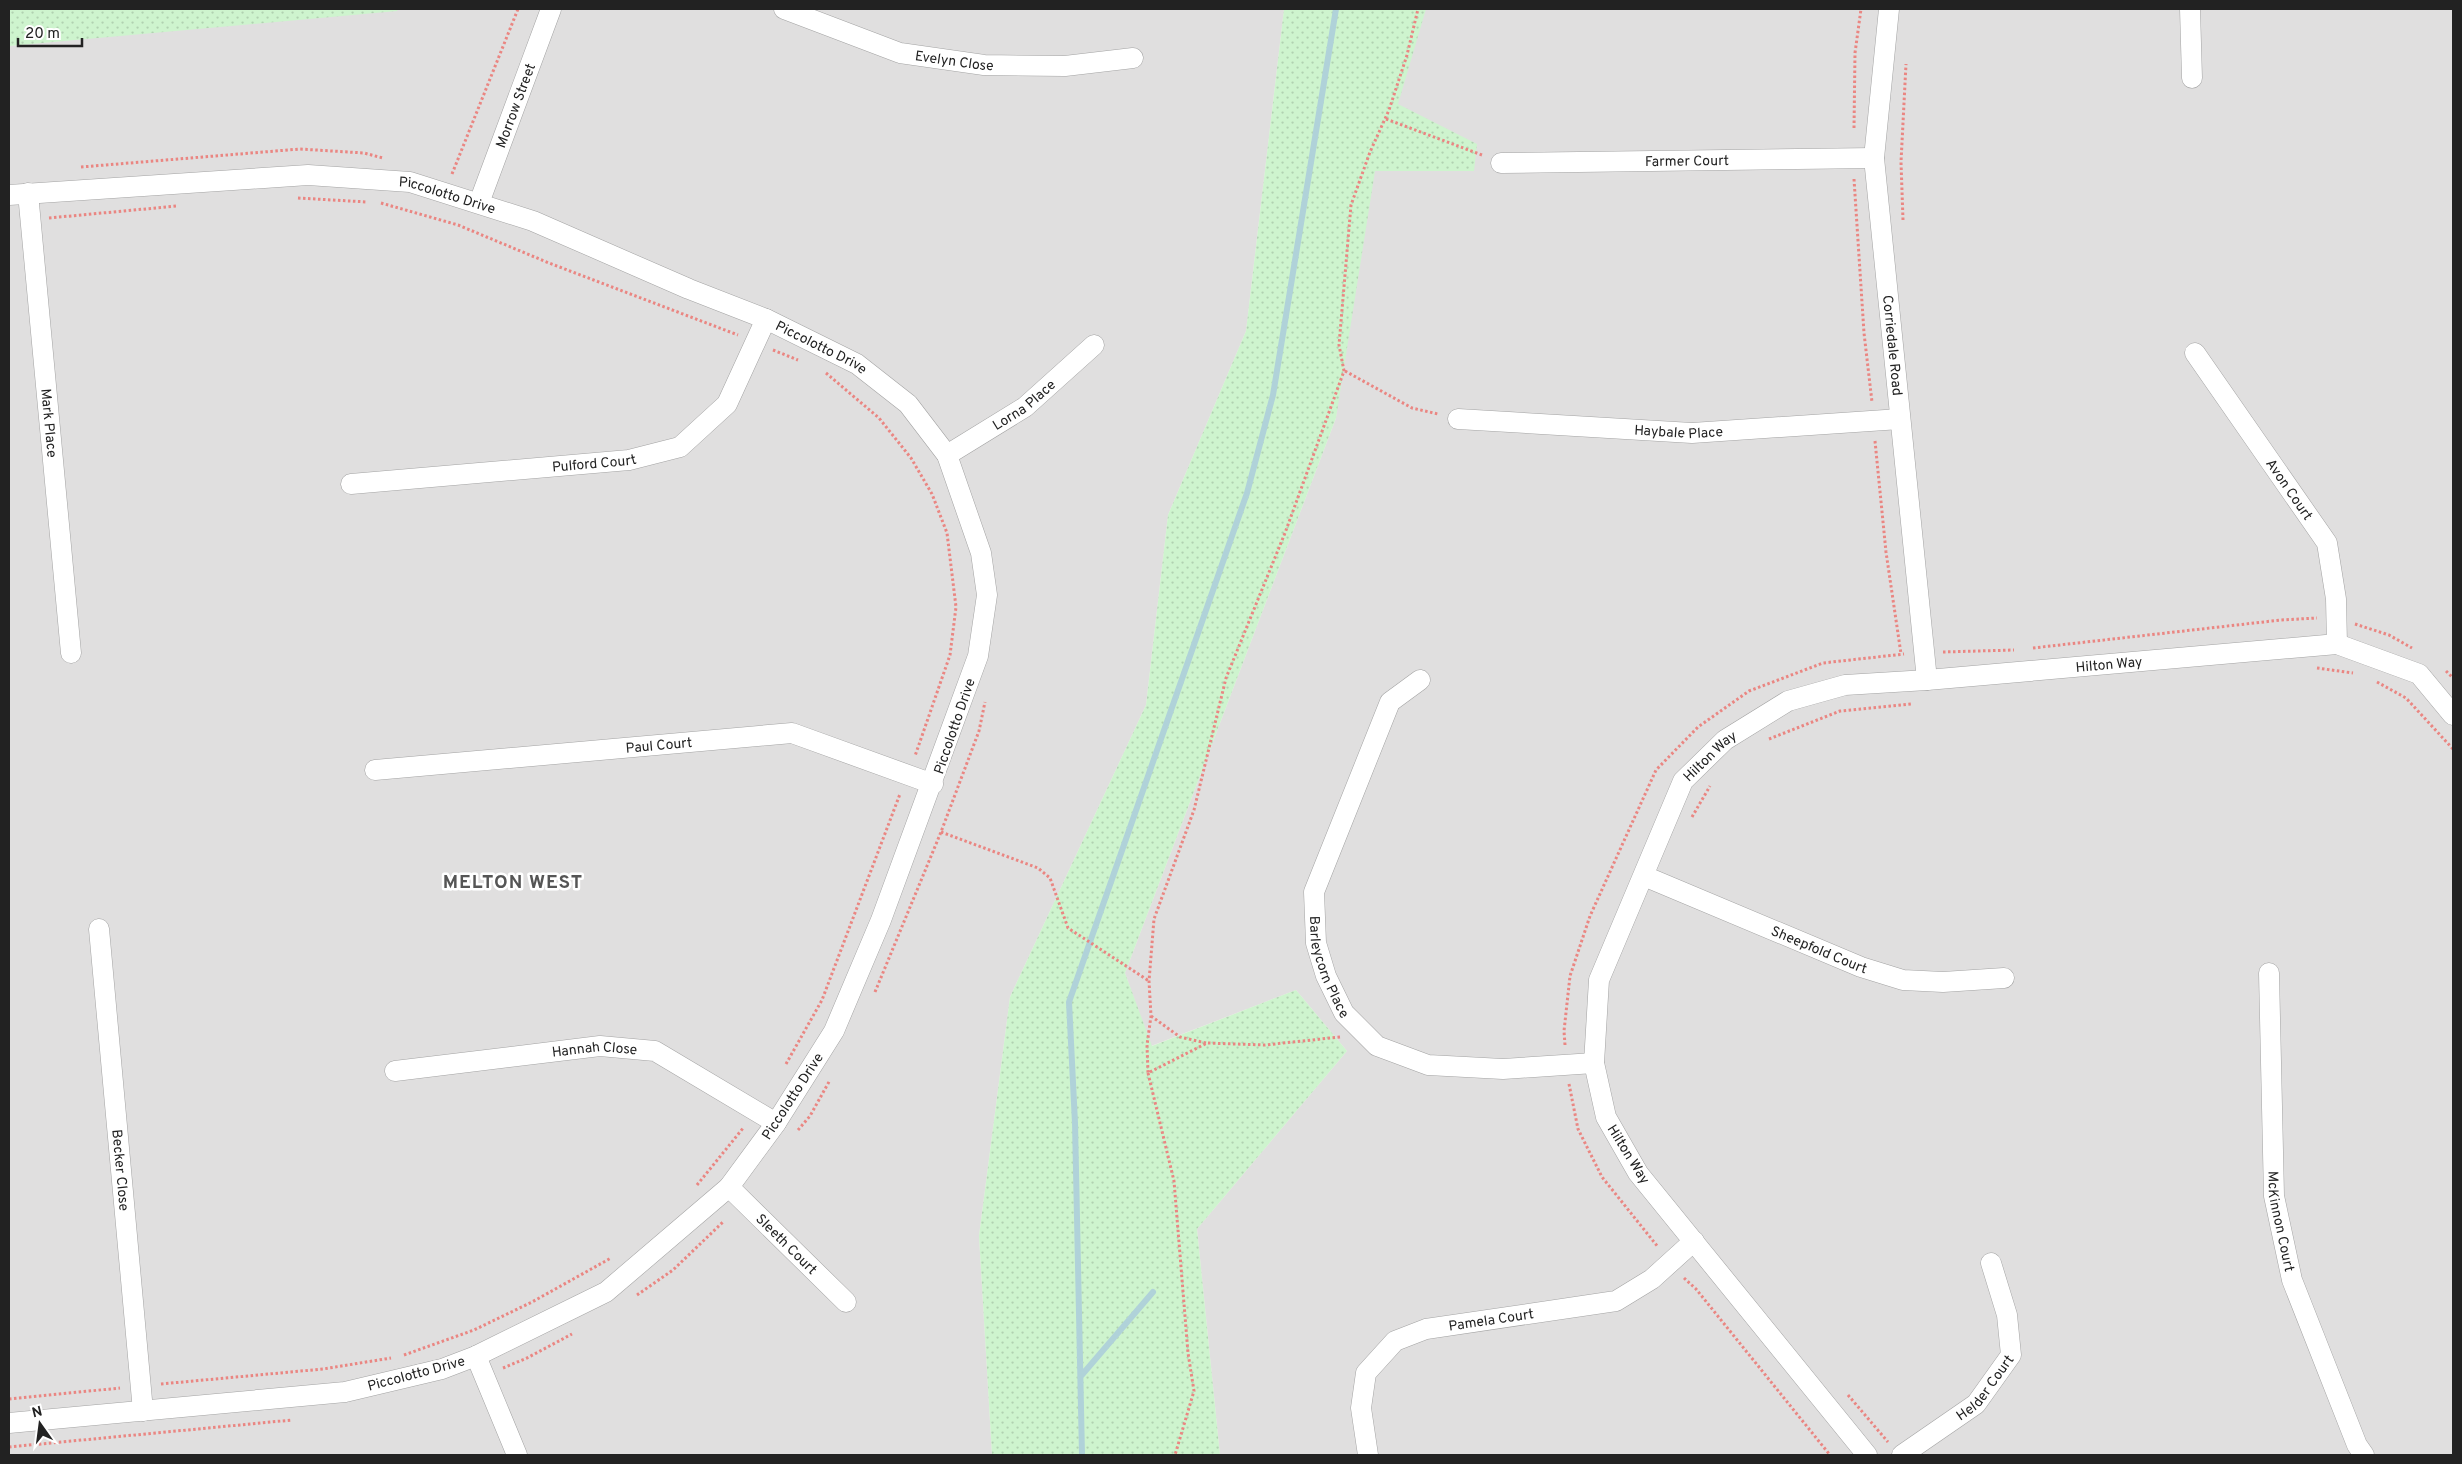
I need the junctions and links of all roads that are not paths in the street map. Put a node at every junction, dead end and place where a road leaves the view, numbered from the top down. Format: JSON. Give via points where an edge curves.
{"nodes":[{"id":1,"x":551,"y":9,"type":"edge"},
{"id":2,"x":784,"y":9,"type":"edge"},
{"id":3,"x":1889,"y":9,"type":"edge"},
{"id":4,"x":2190,"y":9,"type":"edge"},
{"id":5,"x":1133,"y":58,"type":"dead end"},
{"id":6,"x":2192,"y":78,"type":"dead end"},
{"id":7,"x":1874,"y":158,"type":"junction"},
{"id":8,"x":1501,"y":163,"type":"road end"},
{"id":9,"x":18,"y":194,"type":"edge"},
{"id":10,"x":479,"y":203,"type":"junction"},
{"id":11,"x":766,"y":319,"type":"junction"},
{"id":12,"x":1094,"y":345,"type":"dead end"},
{"id":13,"x":2196,"y":353,"type":"dead end"},
{"id":14,"x":1458,"y":419,"type":"road end"},
{"id":15,"x":1900,"y":419,"type":"junction"},
{"id":16,"x":947,"y":454,"type":"junction"},
{"id":17,"x":351,"y":484,"type":"dead end"},
{"id":18,"x":2337,"y":644,"type":"junction"},
{"id":19,"x":72,"y":653,"type":"dead end"},
{"id":20,"x":1420,"y":680,"type":"dead end"},
{"id":21,"x":1926,"y":680,"type":"junction"},
{"id":22,"x":2453,"y":715,"type":"edge"},
{"id":23,"x":375,"y":770,"type":"dead end"},
{"id":24,"x":933,"y":784,"type":"junction"},
{"id":25,"x":1644,"y":876,"type":"junction"},
{"id":26,"x":98,"y":929,"type":"dead end"},
{"id":27,"x":2269,"y":973,"type":"dead end"},
{"id":28,"x":2004,"y":978,"type":"dead end"},
{"id":29,"x":1594,"y":1063,"type":"junction"},
{"id":30,"x":394,"y":1071,"type":"dead end"},
{"id":31,"x":776,"y":1123,"type":"junction"},
{"id":32,"x":729,"y":1187,"type":"junction"},
{"id":33,"x":1694,"y":1241,"type":"junction"},
{"id":34,"x":1991,"y":1263,"type":"dead end"},
{"id":35,"x":846,"y":1302,"type":"dead end"},
{"id":36,"x":476,"y":1356,"type":"junction"},
{"id":37,"x":142,"y":1411,"type":"junction"},
{"id":38,"x":9,"y":1423,"type":"edge"},
{"id":39,"x":1896,"y":1450,"type":"edge"},
{"id":40,"x":517,"y":1455,"type":"edge"},
{"id":41,"x":1368,"y":1455,"type":"edge"},
{"id":42,"x":1867,"y":1455,"type":"edge"},
{"id":43,"x":2364,"y":1455,"type":"edge"}],
"edges":[{"from":1,"to":10,"type":"street","name":"Morrow Street"},
{"from":2,"to":5,"type":"street","name":"Evelyn Close","via":[[900,53],[984,65],[1065,66]]},
{"from":3,"to":7,"type":"street","name":"Corriedale Road"},
{"from":4,"to":6,"type":"street"},
{"from":7,"to":8,"type":"street","name":"Farmer Court"},
{"from":7,"to":15,"type":"street","name":"Corriedale Road"},
{"from":9,"to":10,"type":"street","name":"Piccolotto Drive","via":[[308,175],[410,182]]},
{"from":9,"to":19,"type":"street","name":"Mark Place"},
{"from":10,"to":11,"type":"street","name":"Piccolotto Drive","via":[[533,221]]},
{"from":11,"to":16,"type":"street","name":"Piccolotto Drive","via":[[857,364],[908,404]]},
{"from":11,"to":17,"type":"street","name":"Pulford Court","via":[[727,404],[680,447],[629,460]]},
{"from":12,"to":16,"type":"street","name":"Lorna Place","via":[[1025,407]]},
{"from":13,"to":18,"type":"street","name":"Avon Court","via":[[2327,543],[2336,599]]},
{"from":14,"to":15,"type":"street","name":"Haybale Place","via":[[1692,433]]},
{"from":15,"to":21,"type":"street","name":"Corriedale Road","via":[[1932,648]]},
{"from":16,"to":24,"type":"street","name":"Piccolotto Drive","via":[[981,553],[986,595],[978,656]]},
{"from":18,"to":21,"type":"street","name":"Hilton Way"},
{"from":18,"to":22,"type":"street","name":"Hilton Way","via":[[2419,674]]},
{"from":20,"to":29,"type":"street","name":"Barleycorn Place","via":[[1390,702],[1314,892],[1316,944],[1326,976],[1344,1013],[1377,1046],[1428,1065],[1503,1068]]},
{"from":21,"to":25,"type":"street","name":"Hilton Way","via":[[1845,685],[1788,701],[1725,740],[1683,781]]},
{"from":23,"to":24,"type":"street","name":"Paul Court","via":[[792,733]]},
{"from":24,"to":31,"type":"street","name":"Piccolotto Drive","via":[[834,1031]]},
{"from":25,"to":28,"type":"street","name":"Sheepfold Court","via":[[1861,967],[1903,980],[1943,982]]},
{"from":25,"to":29,"type":"street","name":"Hilton Way","via":[[1599,980]]},
{"from":26,"to":37,"type":"street","name":"Becker Close"},
{"from":27,"to":43,"type":"street","name":"McKinnon Court","via":[[2274,1196],[2292,1280],[2357,1445]]},
{"from":29,"to":33,"type":"street","name":"Hilton Way","via":[[1606,1117],[1638,1174]]},
{"from":30,"to":31,"type":"street","name":"Hannah Close","via":[[600,1046],[655,1052]]},
{"from":31,"to":32,"type":"street","name":"Piccolotto Drive"},
{"from":32,"to":35,"type":"street","name":"Sleeth Court"},
{"from":32,"to":36,"type":"street","name":"Piccolotto Drive","via":[[606,1292]]},
{"from":33,"to":41,"type":"street","name":"Pamela Court","via":[[1652,1279],[1616,1301],[1426,1329],[1395,1340],[1366,1372],[1361,1408]]},
{"from":33,"to":42,"type":"street","name":"Hilton Way"},
{"from":34,"to":39,"type":"street","name":"Helder Court","via":[[2007,1315],[2011,1355],[1976,1404]]},
{"from":36,"to":37,"type":"street","name":"Piccolotto Drive","via":[[442,1369],[345,1392]]},
{"from":36,"to":40,"type":"street"},
{"from":37,"to":38,"type":"street","name":"Piccolotto Drive"}]}
